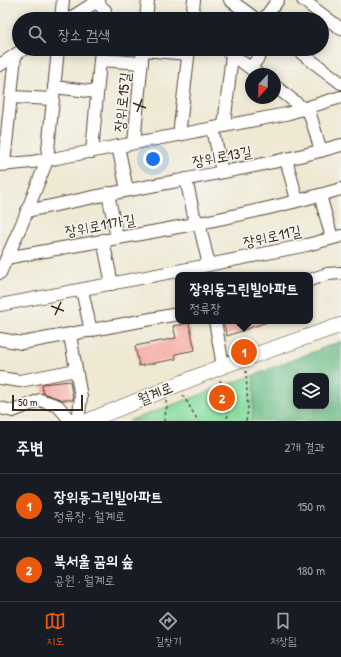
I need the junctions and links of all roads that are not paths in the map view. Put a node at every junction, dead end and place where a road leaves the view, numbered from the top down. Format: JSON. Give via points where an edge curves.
{"nodes":[{"id":1,"x":63,"y":0,"type":"edge"},
{"id":2,"x":148,"y":0,"type":"edge"},
{"id":3,"x":194,"y":0,"type":"edge"},
{"id":4,"x":230,"y":0,"type":"edge"},
{"id":5,"x":278,"y":0,"type":"edge"},
{"id":6,"x":303,"y":0,"type":"edge"},
{"id":7,"x":97,"y":1,"type":"edge"},
{"id":8,"x":62,"y":12,"type":"edge"},
{"id":9,"x":80,"y":12,"type":"edge"},
{"id":10,"x":105,"y":12,"type":"edge"},
{"id":11,"x":147,"y":12,"type":"edge"},
{"id":12,"x":193,"y":12,"type":"edge"},
{"id":13,"x":246,"y":12,"type":"edge"},
{"id":14,"x":269,"y":12,"type":"edge"},
{"id":15,"x":319,"y":12,"type":"edge"},
{"id":16,"x":329,"y":19,"type":"edge"},
{"id":17,"x":341,"y":28,"type":"edge"},
{"id":18,"x":14,"y":56,"type":"edge"},
{"id":19,"x":19,"y":56,"type":"edge"},
{"id":20,"x":57,"y":56,"type":"edge"},
{"id":21,"x":101,"y":56,"type":"edge"},
{"id":22,"x":109,"y":56,"type":"edge"},
{"id":23,"x":143,"y":56,"type":"edge"},
{"id":24,"x":188,"y":56,"type":"edge"},
{"id":25,"x":228,"y":56,"type":"edge"},
{"id":26,"x":234,"y":56,"type":"edge"},
{"id":27,"x":261,"y":56,"type":"edge"},
{"id":28,"x":305,"y":56,"type":"edge"},
{"id":29,"x":142,"y":64,"type":"junction"},
{"id":30,"x":0,"y":65,"type":"edge"},
{"id":31,"x":251,"y":68,"type":"edge"},
{"id":32,"x":256,"y":68,"type":"edge"},
{"id":33,"x":341,"y":83,"type":"edge"},
{"id":34,"x":54,"y":87,"type":"junction"},
{"id":35,"x":281,"y":90,"type":"edge"},
{"id":36,"x":97,"y":92,"type":"junction"},
{"id":37,"x":11,"y":97,"type":"junction"},
{"id":38,"x":341,"y":97,"type":"edge"},
{"id":39,"x":53,"y":100,"type":"junction"},
{"id":40,"x":305,"y":108,"type":"junction"},
{"id":41,"x":218,"y":127,"type":"junction"},
{"id":42,"x":180,"y":135,"type":"junction"},
{"id":43,"x":134,"y":144,"type":"junction"},
{"id":44,"x":341,"y":145,"type":"edge"},
{"id":45,"x":118,"y":146,"type":"junction"},
{"id":46,"x":321,"y":151,"type":"junction"},
{"id":47,"x":92,"y":152,"type":"junction"},
{"id":48,"x":286,"y":159,"type":"junction"},
{"id":49,"x":47,"y":160,"type":"junction"},
{"id":50,"x":2,"y":165,"type":"edge"},
{"id":51,"x":222,"y":172,"type":"junction"},
{"id":52,"x":186,"y":179,"type":"junction"},
{"id":53,"x":341,"y":189,"type":"edge"},
{"id":54,"x":127,"y":190,"type":"junction"},
{"id":55,"x":108,"y":193,"type":"junction"},
{"id":56,"x":320,"y":195,"type":"junction"},
{"id":57,"x":297,"y":200,"type":"junction"},
{"id":58,"x":27,"y":211,"type":"junction"},
{"id":59,"x":199,"y":223,"type":"junction"},
{"id":60,"x":336,"y":237,"type":"edge"},
{"id":61,"x":117,"y":238,"type":"junction"},
{"id":62,"x":103,"y":240,"type":"junction"},
{"id":63,"x":7,"y":258,"type":"junction"},
{"id":64,"x":209,"y":265,"type":"junction"},
{"id":65,"x":0,"y":273,"type":"edge"},
{"id":66,"x":341,"y":273,"type":"edge"},
{"id":67,"x":313,"y":279,"type":"edge"},
{"id":68,"x":112,"y":284,"type":"junction"},
{"id":69,"x":82,"y":290,"type":"junction"},
{"id":70,"x":0,"y":305,"type":"edge"},
{"id":71,"x":175,"y":315,"type":"edge"},
{"id":72,"x":215,"y":324,"type":"edge"},
{"id":73,"x":341,"y":325,"type":"edge"},
{"id":74,"x":91,"y":331,"type":"junction"},
{"id":75,"x":70,"y":335,"type":"junction"},
{"id":76,"x":0,"y":339,"type":"edge"},
{"id":77,"x":220,"y":367,"type":"junction"},
{"id":78,"x":76,"y":370,"type":"junction"},
{"id":79,"x":0,"y":378,"type":"edge"},
{"id":80,"x":0,"y":408,"type":"edge"},
{"id":81,"x":71,"y":421,"type":"edge"},
{"id":82,"x":78,"y":421,"type":"edge"},
{"id":83,"x":88,"y":421,"type":"edge"}],
"edges":[{"from":1,"to":8,"type":"street"},
{"from":2,"to":11,"type":"street"},
{"from":3,"to":12,"type":"street"},
{"from":4,"to":13,"type":"street"},
{"from":5,"to":14,"type":"street"},
{"from":6,"to":15,"type":"street"},
{"from":7,"to":9,"type":"street"},
{"from":7,"to":10,"type":"street"},
{"from":16,"to":17,"type":"street"},
{"from":18,"to":30,"type":"street"},
{"from":19,"to":37,"type":"street","name":"장위로15길"},
{"from":20,"to":34,"type":"street"},
{"from":21,"to":36,"type":"street","name":"장위로15길"},
{"from":22,"to":29,"type":"street","name":"장위로15길"},
{"from":23,"to":29,"type":"street","name":"장위로15길"},
{"from":24,"to":42,"type":"street","name":"장위로15길"},
{"from":25,"to":41,"type":"street"},
{"from":26,"to":31,"type":"street"},
{"from":27,"to":32,"type":"street"},
{"from":28,"to":33,"type":"street"},
{"from":29,"to":43,"type":"street","name":"장위로15길"},
{"from":34,"to":36,"type":"street","name":"장위로15길"},
{"from":34,"to":39,"type":"street"},
{"from":35,"to":40,"type":"street"},
{"from":36,"to":47,"type":"street","name":"장위로15길"},
{"from":37,"to":39,"type":"street"},
{"from":37,"to":50,"type":"street","name":"장위로15길"},
{"from":38,"to":40,"type":"street","name":"장위로15길"},
{"from":39,"to":49,"type":"street"},
{"from":40,"to":41,"type":"street","name":"장위로15길"},
{"from":40,"to":46,"type":"street","via":[[310,114]]},
{"from":41,"to":42,"type":"street","name":"장위로15길"},
{"from":41,"to":51,"type":"street"},
{"from":42,"to":43,"type":"street","name":"장위로15길"},
{"from":43,"to":45,"type":"street","name":"장위로15길"},
{"from":44,"to":46,"type":"street","name":"장위로13길"},
{"from":45,"to":47,"type":"street","name":"장위로15길"},
{"from":45,"to":54,"type":"street","name":"장위로15길"},
{"from":46,"to":48,"type":"street","name":"장위로13길"},
{"from":47,"to":49,"type":"street","name":"장위로15길"},
{"from":48,"to":51,"type":"street","name":"장위로13길"},
{"from":48,"to":57,"type":"street"},
{"from":49,"to":50,"type":"street","name":"장위로15길"},
{"from":49,"to":58,"type":"street"},
{"from":51,"to":52,"type":"street","name":"장위로13길"},
{"from":52,"to":54,"type":"street","name":"장위로13길"},
{"from":52,"to":59,"type":"street","via":[[194,216]]},
{"from":53,"to":56,"type":"street","name":"장위로11가길"},
{"from":54,"to":55,"type":"street","name":"장위로13길"},
{"from":55,"to":58,"type":"street","name":"장위로13길"},
{"from":55,"to":61,"type":"street"},
{"from":56,"to":57,"type":"street","name":"장위로11가길"},
{"from":56,"to":60,"type":"street"},
{"from":57,"to":59,"type":"street","name":"장위로11가길"},
{"from":58,"to":63,"type":"street"},
{"from":59,"to":61,"type":"street","name":"장위로11가길"},
{"from":59,"to":64,"type":"street"},
{"from":60,"to":64,"type":"street","name":"장위로11길"},
{"from":61,"to":62,"type":"street","name":"장위로11가길"},
{"from":62,"to":63,"type":"street","name":"장위로11가길"},
{"from":62,"to":68,"type":"street"},
{"from":63,"to":65,"type":"street"},
{"from":64,"to":68,"type":"street","name":"장위로11길"},
{"from":66,"to":67,"type":"street"},
{"from":68,"to":69,"type":"street","name":"장위로11길"},
{"from":69,"to":70,"type":"street","name":"장위로11길"},
{"from":69,"to":74,"type":"street"},
{"from":71,"to":74,"type":"street"},
{"from":72,"to":77,"type":"street"},
{"from":73,"to":77,"type":"main road","name":"월계로"},
{"from":74,"to":75,"type":"street"},
{"from":75,"to":76,"type":"street","via":[[22,343]]},
{"from":75,"to":78,"type":"street"},
{"from":77,"to":83,"type":"main road","name":"월계로"},
{"from":78,"to":79,"type":"street","via":[[20,381]]},
{"from":78,"to":82,"type":"street","via":[[81,397]]},
{"from":80,"to":81,"type":"street","via":[[13,410],[40,400],[58,406]]}]}
